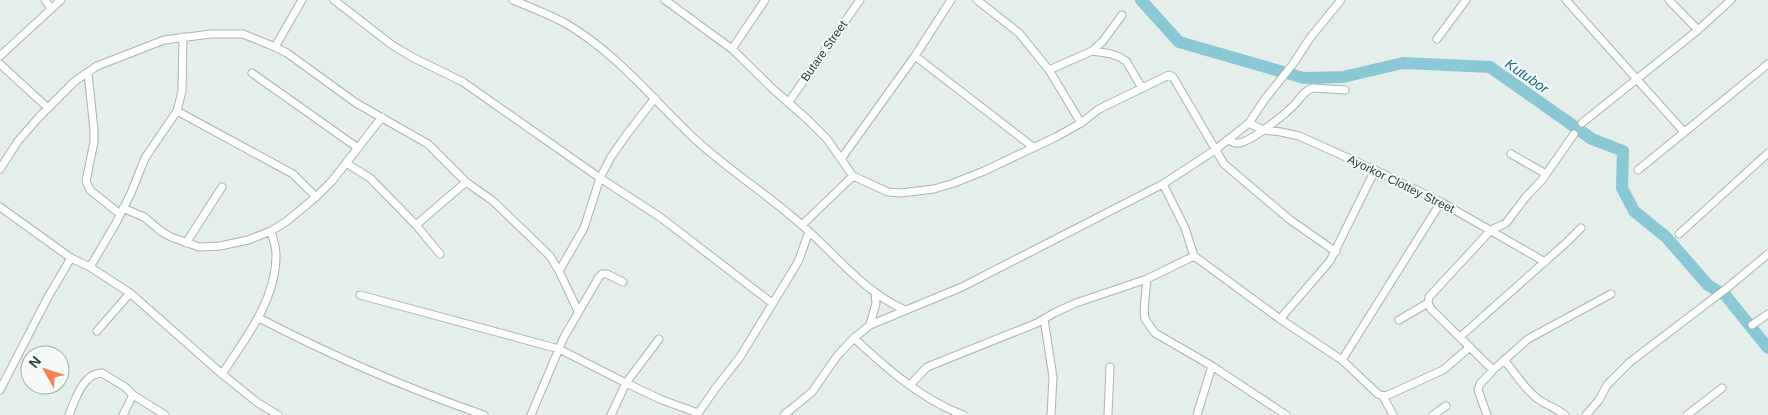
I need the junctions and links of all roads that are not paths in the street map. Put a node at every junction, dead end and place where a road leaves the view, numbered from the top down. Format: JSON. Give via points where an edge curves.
{"nodes":[{"id":1,"x":45,"y":0,"type":"edge"},
{"id":2,"x":61,"y":0,"type":"edge"},
{"id":3,"x":302,"y":0,"type":"edge"},
{"id":4,"x":334,"y":0,"type":"edge"},
{"id":5,"x":513,"y":0,"type":"edge"},
{"id":6,"x":765,"y":0,"type":"edge"},
{"id":7,"x":860,"y":0,"type":"edge"},
{"id":8,"x":951,"y":0,"type":"edge"},
{"id":9,"x":977,"y":0,"type":"edge"},
{"id":10,"x":1341,"y":0,"type":"edge"},
{"id":11,"x":1466,"y":0,"type":"edge"},
{"id":12,"x":1566,"y":0,"type":"edge"},
{"id":13,"x":1669,"y":0,"type":"edge"},
{"id":14,"x":1731,"y":0,"type":"edge"},
{"id":15,"x":669,"y":1,"type":"edge"},
{"id":16,"x":51,"y":8,"type":"junction"},
{"id":17,"x":1122,"y":15,"type":"dead end"},
{"id":18,"x":1698,"y":30,"type":"junction"},
{"id":19,"x":184,"y":37,"type":"junction"},
{"id":20,"x":1437,"y":39,"type":"dead end"},
{"id":21,"x":275,"y":47,"type":"junction"},
{"id":22,"x":732,"y":50,"type":"junction"},
{"id":23,"x":1092,"y":51,"type":"junction"},
{"id":24,"x":0,"y":56,"type":"edge"},
{"id":25,"x":915,"y":56,"type":"junction"},
{"id":26,"x":0,"y":64,"type":"edge"},
{"id":27,"x":1768,"y":64,"type":"edge"},
{"id":28,"x":1049,"y":70,"type":"junction"},
{"id":29,"x":88,"y":72,"type":"junction"},
{"id":30,"x":252,"y":73,"type":"dead end"},
{"id":31,"x":1637,"y":79,"type":"junction"},
{"id":32,"x":1142,"y":88,"type":"junction"},
{"id":33,"x":1345,"y":90,"type":"dead end"},
{"id":34,"x":656,"y":98,"type":"junction"},
{"id":35,"x":788,"y":102,"type":"junction"},
{"id":36,"x":48,"y":108,"type":"junction"},
{"id":37,"x":177,"y":111,"type":"junction"},
{"id":38,"x":382,"y":118,"type":"junction"},
{"id":39,"x":1081,"y":123,"type":"junction"},
{"id":40,"x":1249,"y":123,"type":"junction"},
{"id":41,"x":1582,"y":123,"type":"dead end"},
{"id":42,"x":1263,"y":130,"type":"junction"},
{"id":43,"x":1684,"y":132,"type":"junction"},
{"id":44,"x":1574,"y":134,"type":"dead end"},
{"id":45,"x":1227,"y":140,"type":"junction"},
{"id":46,"x":1033,"y":147,"type":"junction"},
{"id":47,"x":358,"y":148,"type":"junction"},
{"id":48,"x":1215,"y":150,"type":"junction"},
{"id":49,"x":1768,"y":153,"type":"edge"},
{"id":50,"x":1511,"y":154,"type":"dead end"},
{"id":51,"x":841,"y":159,"type":"junction"},
{"id":52,"x":346,"y":163,"type":"junction"},
{"id":53,"x":0,"y":169,"type":"edge"},
{"id":54,"x":1375,"y":170,"type":"junction"},
{"id":55,"x":1638,"y":170,"type":"dead end"},
{"id":56,"x":1546,"y":174,"type":"junction"},
{"id":57,"x":853,"y":176,"type":"junction"},
{"id":58,"x":600,"y":178,"type":"junction"},
{"id":59,"x":466,"y":182,"type":"junction"},
{"id":60,"x":1163,"y":184,"type":"junction"},
{"id":61,"x":222,"y":187,"type":"dead end"},
{"id":62,"x":316,"y":198,"type":"junction"},
{"id":63,"x":1441,"y":202,"type":"junction"},
{"id":64,"x":0,"y":207,"type":"edge"},
{"id":65,"x":122,"y":211,"type":"junction"},
{"id":66,"x":416,"y":225,"type":"junction"},
{"id":67,"x":802,"y":225,"type":"junction"},
{"id":68,"x":1580,"y":228,"type":"dead end"},
{"id":69,"x":1491,"y":230,"type":"junction"},
{"id":70,"x":271,"y":231,"type":"junction"},
{"id":71,"x":809,"y":232,"type":"junction"},
{"id":72,"x":1679,"y":234,"type":"dead end"},
{"id":73,"x":186,"y":243,"type":"junction"},
{"id":74,"x":1336,"y":252,"type":"junction"},
{"id":75,"x":440,"y":254,"type":"dead end"},
{"id":76,"x":1768,"y":254,"type":"edge"},
{"id":77,"x":1194,"y":256,"type":"junction"},
{"id":78,"x":71,"y":258,"type":"junction"},
{"id":79,"x":1545,"y":262,"type":"junction"},
{"id":80,"x":90,"y":267,"type":"junction"},
{"id":81,"x":559,"y":271,"type":"junction"},
{"id":82,"x":1147,"y":279,"type":"junction"},
{"id":83,"x":623,"y":282,"type":"dead end"},
{"id":84,"x":130,"y":293,"type":"junction"},
{"id":85,"x":875,"y":293,"type":"junction"},
{"id":86,"x":360,"y":294,"type":"dead end"},
{"id":87,"x":1611,"y":294,"type":"dead end"},
{"id":88,"x":772,"y":303,"type":"junction"},
{"id":89,"x":1428,"y":303,"type":"junction"},
{"id":90,"x":905,"y":310,"type":"junction"},
{"id":91,"x":578,"y":311,"type":"junction"},
{"id":92,"x":1768,"y":314,"type":"edge"},
{"id":93,"x":259,"y":318,"type":"junction"},
{"id":94,"x":1044,"y":319,"type":"junction"},
{"id":95,"x":1280,"y":319,"type":"junction"},
{"id":96,"x":1399,"y":320,"type":"dead end"},
{"id":97,"x":870,"y":325,"type":"junction"},
{"id":98,"x":1752,"y":325,"type":"dead end"},
{"id":99,"x":97,"y":330,"type":"dead end"},
{"id":100,"x":1460,"y":337,"type":"junction"},
{"id":101,"x":854,"y":338,"type":"junction"},
{"id":102,"x":659,"y":339,"type":"dead end"},
{"id":103,"x":1470,"y":347,"type":"junction"},
{"id":104,"x":559,"y":349,"type":"junction"},
{"id":105,"x":1342,"y":360,"type":"junction"},
{"id":106,"x":1504,"y":360,"type":"junction"},
{"id":107,"x":1212,"y":366,"type":"junction"},
{"id":108,"x":1110,"y":367,"type":"dead end"},
{"id":109,"x":1493,"y":370,"type":"junction"},
{"id":110,"x":222,"y":374,"type":"junction"},
{"id":111,"x":626,"y":383,"type":"junction"},
{"id":112,"x":910,"y":385,"type":"junction"},
{"id":113,"x":1722,"y":388,"type":"dead end"},
{"id":114,"x":0,"y":390,"type":"edge"},
{"id":115,"x":133,"y":395,"type":"junction"},
{"id":116,"x":1383,"y":396,"type":"junction"},
{"id":117,"x":1446,"y":406,"type":"dead end"},
{"id":118,"x":274,"y":414,"type":"edge"},
{"id":119,"x":697,"y":414,"type":"edge"},
{"id":120,"x":69,"y":415,"type":"edge"},
{"id":121,"x":123,"y":415,"type":"edge"},
{"id":122,"x":165,"y":415,"type":"edge"},
{"id":123,"x":484,"y":415,"type":"edge"},
{"id":124,"x":531,"y":415,"type":"edge"},
{"id":125,"x":611,"y":415,"type":"edge"},
{"id":126,"x":784,"y":415,"type":"edge"},
{"id":127,"x":962,"y":415,"type":"edge"},
{"id":128,"x":1051,"y":415,"type":"edge"},
{"id":129,"x":1108,"y":415,"type":"edge"},
{"id":130,"x":1197,"y":415,"type":"edge"},
{"id":131,"x":1286,"y":415,"type":"edge"},
{"id":132,"x":1393,"y":415,"type":"edge"},
{"id":133,"x":1434,"y":415,"type":"edge"},
{"id":134,"x":1487,"y":415,"type":"edge"},
{"id":135,"x":1565,"y":415,"type":"edge"},
{"id":136,"x":1586,"y":415,"type":"edge"},
{"id":137,"x":1687,"y":415,"type":"edge"}],
"edges":[{"from":1,"to":16,"type":"street"},
{"from":2,"to":16,"type":"street"},
{"from":3,"to":21,"type":"street"},
{"from":4,"to":58,"type":"street","via":[[392,44],[463,82]]},
{"from":5,"to":34,"type":"street","via":[[566,24],[620,65]]},
{"from":6,"to":22,"type":"street"},
{"from":7,"to":35,"type":"street","name":"Butare Street"},
{"from":8,"to":25,"type":"street"},
{"from":9,"to":28,"type":"street","via":[[1019,33]]},
{"from":10,"to":40,"type":"street"},
{"from":11,"to":20,"type":"street"},
{"from":12,"to":31,"type":"street"},
{"from":13,"to":18,"type":"street"},
{"from":14,"to":18,"type":"street"},
{"from":15,"to":22,"type":"street"},
{"from":16,"to":24,"type":"street"},
{"from":17,"to":23,"type":"street"},
{"from":18,"to":31,"type":"street"},
{"from":19,"to":21,"type":"street","via":[[242,34]]},
{"from":19,"to":29,"type":"street","via":[[164,40]]},
{"from":19,"to":37,"type":"street","via":[[182,91]]},
{"from":21,"to":38,"type":"street"},
{"from":22,"to":35,"type":"street"},
{"from":23,"to":28,"type":"street"},
{"from":23,"to":32,"type":"street","via":[[1122,57]]},
{"from":25,"to":46,"type":"street"},
{"from":25,"to":51,"type":"street"},
{"from":26,"to":36,"type":"street"},
{"from":27,"to":43,"type":"street"},
{"from":28,"to":39,"type":"street"},
{"from":29,"to":36,"type":"street"},
{"from":29,"to":65,"type":"street","via":[[94,142],[86,181],[90,190]]},
{"from":30,"to":47,"type":"street"},
{"from":31,"to":41,"type":"street"},
{"from":31,"to":43,"type":"street"},
{"from":32,"to":39,"type":"street","via":[[1099,109]]},
{"from":32,"to":48,"type":"street","via":[[1165,76],[1173,77]]},
{"from":33,"to":42,"type":"street","via":[[1309,89],[1295,105]]},
{"from":34,"to":58,"type":"street","via":[[627,134]]},
{"from":34,"to":67,"type":"street","via":[[698,141]]},
{"from":35,"to":51,"type":"street","via":[[827,139]]},
{"from":36,"to":53,"type":"street","via":[[18,141]]},
{"from":37,"to":62,"type":"street","via":[[293,174]]},
{"from":37,"to":65,"type":"street","via":[[145,158]]},
{"from":38,"to":47,"type":"street"},
{"from":38,"to":59,"type":"street","via":[[428,144]]},
{"from":39,"to":46,"type":"street"},
{"from":40,"to":42,"type":"street","name":"Ayorkor Clottey Street"},
{"from":40,"to":45,"type":"street"},
{"from":42,"to":45,"type":"street","via":[[1237,144]]},
{"from":42,"to":54,"type":"street","name":"Ayorkor Clottey Street","via":[[1298,136]]},
{"from":43,"to":55,"type":"street"},
{"from":44,"to":56,"type":"street"},
{"from":45,"to":48,"type":"street"},
{"from":46,"to":57,"type":"street","via":[[984,171],[934,189],[888,192]]},
{"from":47,"to":52,"type":"street"},
{"from":48,"to":60,"type":"street"},
{"from":48,"to":74,"type":"street","via":[[1224,164],[1289,219]]},
{"from":49,"to":72,"type":"street"},
{"from":50,"to":56,"type":"street"},
{"from":51,"to":57,"type":"street"},
{"from":52,"to":62,"type":"street"},
{"from":52,"to":66,"type":"street","via":[[370,178]]},
{"from":54,"to":63,"type":"street","name":"Ayorkor Clottey Street"},
{"from":54,"to":74,"type":"street"},
{"from":56,"to":69,"type":"street","via":[[1506,222]]},
{"from":57,"to":67,"type":"street"},
{"from":58,"to":81,"type":"street","via":[[584,228]]},
{"from":58,"to":88,"type":"street","via":[[660,217]]},
{"from":59,"to":66,"type":"street"},
{"from":59,"to":81,"type":"street","via":[[521,228],[550,256]]},
{"from":60,"to":77,"type":"street","via":[[1185,228]]},
{"from":60,"to":90,"type":"street","via":[[962,287]]},
{"from":61,"to":73,"type":"street"},
{"from":62,"to":70,"type":"street"},
{"from":63,"to":69,"type":"street","name":"Ayorkor Clottey Street"},
{"from":63,"to":105,"type":"street"},
{"from":64,"to":78,"type":"street"},
{"from":65,"to":73,"type":"street","via":[[144,218],[162,232]]},
{"from":65,"to":80,"type":"street"},
{"from":66,"to":75,"type":"street"},
{"from":67,"to":71,"type":"street"},
{"from":68,"to":79,"type":"street"},
{"from":69,"to":79,"type":"street","name":"Ayorkor Clottey Street"},
{"from":69,"to":89,"type":"street"},
{"from":70,"to":73,"type":"street","via":[[220,246],[199,247]]},
{"from":70,"to":93,"type":"street","via":[[276,257],[271,285]]},
{"from":71,"to":85,"type":"street"},
{"from":71,"to":88,"type":"street","via":[[798,262]]},
{"from":74,"to":95,"type":"street"},
{"from":76,"to":136,"type":"street","via":[[1630,362],[1607,385]]},
{"from":77,"to":82,"type":"street"},
{"from":77,"to":95,"type":"street"},
{"from":78,"to":80,"type":"street"},
{"from":78,"to":114,"type":"street"},
{"from":79,"to":100,"type":"street"},
{"from":80,"to":84,"type":"street"},
{"from":81,"to":91,"type":"street"},
{"from":82,"to":94,"type":"street","via":[[1076,303]]},
{"from":82,"to":107,"type":"street","via":[[1144,310],[1150,327],[1161,337]]},
{"from":83,"to":91,"type":"street","via":[[602,274]]},
{"from":84,"to":99,"type":"street"},
{"from":84,"to":110,"type":"street"},
{"from":85,"to":90,"type":"street"},
{"from":85,"to":97,"type":"street","via":[[876,303]]},
{"from":86,"to":104,"type":"street"},
{"from":87,"to":106,"type":"street","via":[[1528,339]]},
{"from":88,"to":119,"type":"street","via":[[740,357]]},
{"from":89,"to":96,"type":"street"},
{"from":89,"to":100,"type":"street"},
{"from":90,"to":97,"type":"street"},
{"from":91,"to":104,"type":"street"},
{"from":92,"to":98,"type":"street"},
{"from":93,"to":110,"type":"street"},
{"from":93,"to":123,"type":"street","via":[[316,348],[421,393]]},
{"from":94,"to":112,"type":"street","via":[[927,367]]},
{"from":94,"to":128,"type":"street","via":[[1053,377]]},
{"from":95,"to":105,"type":"street"},
{"from":97,"to":101,"type":"street"},
{"from":100,"to":103,"type":"street"},
{"from":101,"to":112,"type":"street"},
{"from":101,"to":126,"type":"street","via":[[812,392]]},
{"from":102,"to":111,"type":"street"},
{"from":103,"to":109,"type":"street"},
{"from":103,"to":116,"type":"street","via":[[1443,370]]},
{"from":104,"to":111,"type":"street"},
{"from":104,"to":124,"type":"street"},
{"from":105,"to":116,"type":"street"},
{"from":106,"to":109,"type":"street"},
{"from":106,"to":135,"type":"street","via":[[1530,392]]},
{"from":107,"to":130,"type":"street"},
{"from":107,"to":131,"type":"street"},
{"from":108,"to":129,"type":"street"},
{"from":109,"to":134,"type":"street","via":[[1478,390]]},
{"from":110,"to":118,"type":"street"},
{"from":111,"to":119,"type":"street"},
{"from":111,"to":125,"type":"street"},
{"from":112,"to":127,"type":"street"},
{"from":113,"to":137,"type":"street"},
{"from":115,"to":120,"type":"street","via":[[106,374],[98,373],[90,377],[77,394]]},
{"from":115,"to":121,"type":"street"},
{"from":115,"to":122,"type":"street"},
{"from":116,"to":132,"type":"street"},
{"from":117,"to":133,"type":"street"}]}
